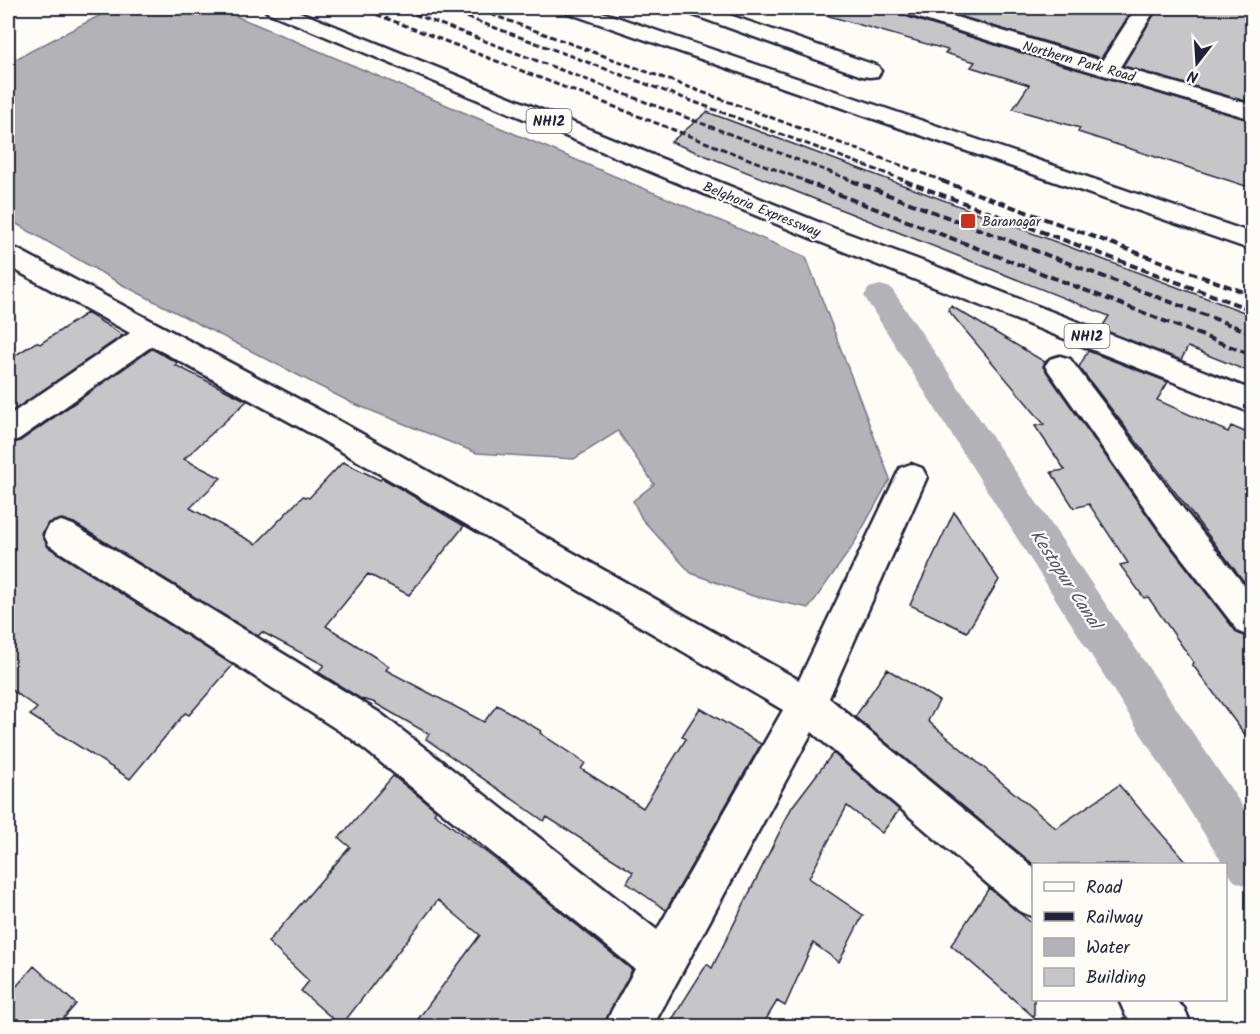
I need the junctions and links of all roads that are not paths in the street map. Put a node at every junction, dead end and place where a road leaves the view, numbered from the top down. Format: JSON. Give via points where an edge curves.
{"nodes":[{"id":1,"x":274,"y":8,"type":"edge"},
{"id":2,"x":572,"y":8,"type":"edge"},
{"id":3,"x":692,"y":8,"type":"edge"},
{"id":4,"x":907,"y":8,"type":"edge"},
{"id":5,"x":1146,"y":8,"type":"edge"},
{"id":6,"x":1107,"y":70,"type":"junction"},
{"id":7,"x":870,"y":71,"type":"dead end"},
{"id":8,"x":1252,"y":112,"type":"edge"},
{"id":9,"x":1252,"y":242,"type":"edge"},
{"id":10,"x":8,"y":255,"type":"edge"},
{"id":11,"x":152,"y":332,"type":"junction"},
{"id":12,"x":1060,"y":366,"type":"dead end"},
{"id":13,"x":1252,"y":402,"type":"edge"},
{"id":14,"x":8,"y":431,"type":"edge"},
{"id":15,"x":911,"y":477,"type":"dead end"},
{"id":16,"x":61,"y":535,"type":"dead end"},
{"id":17,"x":1252,"y":621,"type":"edge"},
{"id":18,"x":807,"y":704,"type":"junction"},
{"id":19,"x":1032,"y":894,"type":"edge"},
{"id":20,"x":664,"y":964,"type":"junction"},
{"id":21,"x":628,"y":1026,"type":"edge"}],
"edges":[{"from":1,"to":13,"type":"main road","name":"Belghoria Expressway","number":"NH12","via":[[824,234]]},
{"from":2,"to":9,"type":"main road"},
{"from":3,"to":7,"type":"main road"},
{"from":4,"to":6,"type":"main road","name":"Northern Park Road","via":[[979,21]]},
{"from":5,"to":6,"type":"main road"},
{"from":6,"to":8,"type":"main road","name":"Northern Park Road"},
{"from":10,"to":11,"type":"main road"},
{"from":11,"to":14,"type":"main road"},
{"from":11,"to":18,"type":"main road"},
{"from":12,"to":17,"type":"main road"},
{"from":15,"to":18,"type":"main road"},
{"from":16,"to":20,"type":"main road","via":[[366,726]]},
{"from":18,"to":19,"type":"main road"},
{"from":18,"to":20,"type":"main road"},
{"from":20,"to":21,"type":"main road"}]}
